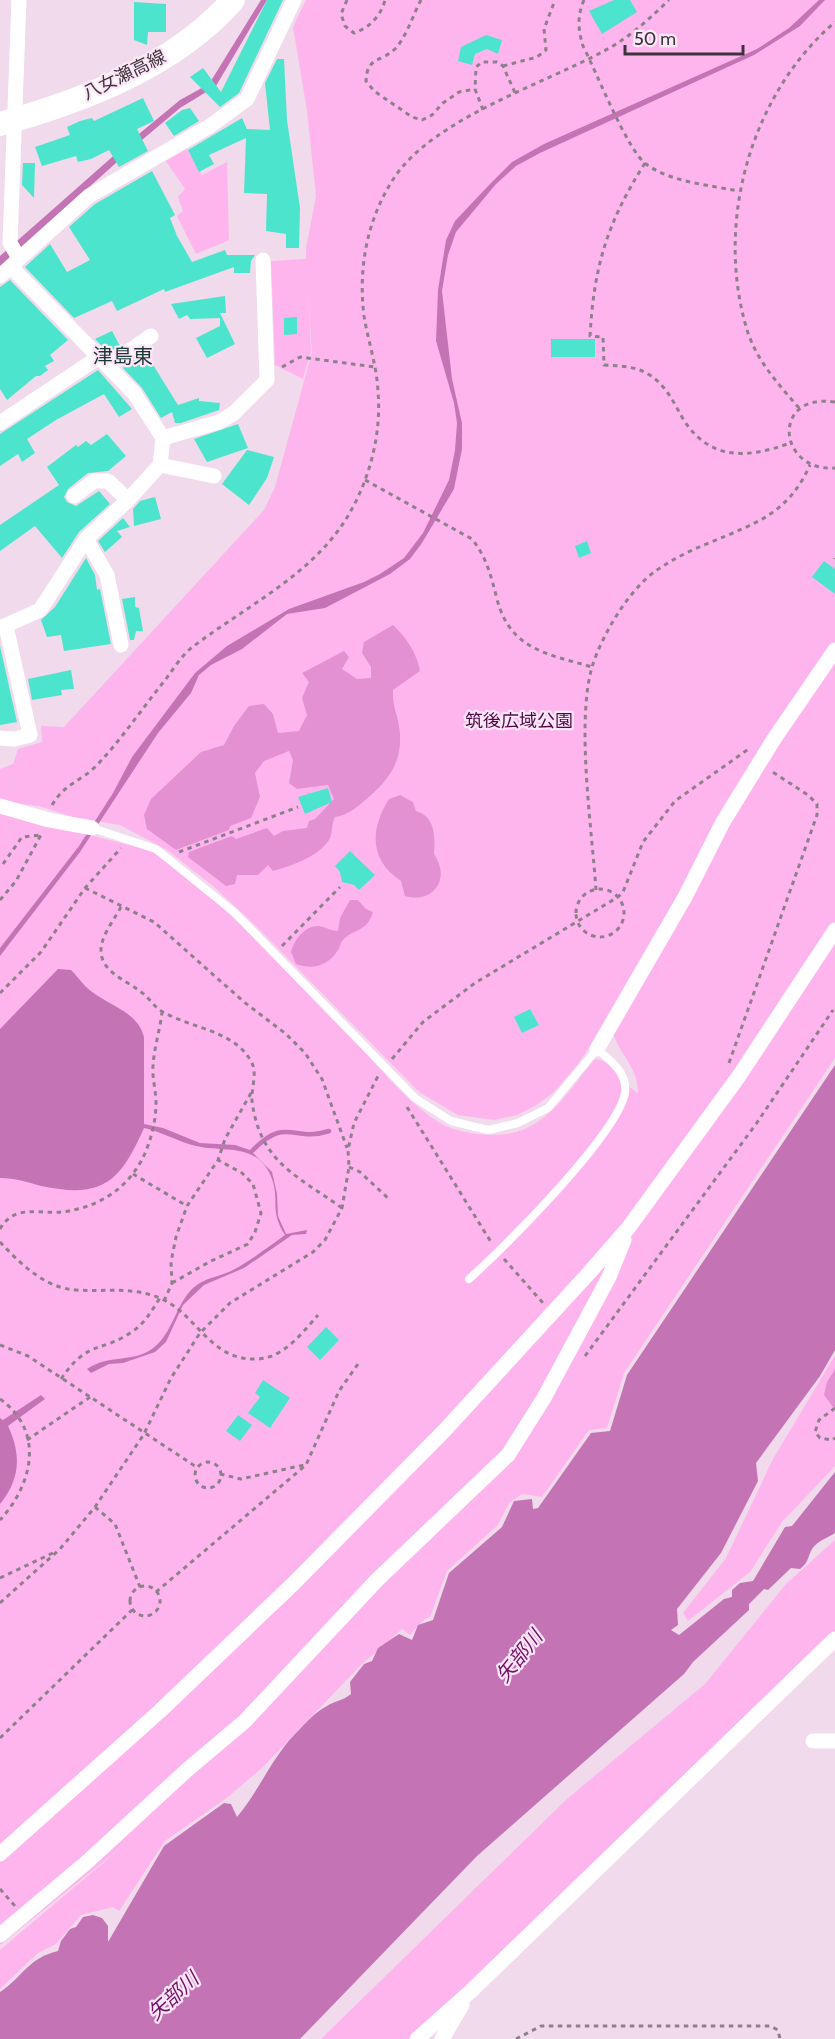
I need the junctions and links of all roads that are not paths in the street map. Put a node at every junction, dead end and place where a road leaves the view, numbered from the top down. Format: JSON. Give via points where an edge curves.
{"nodes":[{"id":1,"x":19,"y":0,"type":"edge"},
{"id":2,"x":233,"y":0,"type":"edge"},
{"id":3,"x":294,"y":0,"type":"edge"},
{"id":4,"x":7,"y":122,"type":"edge"},
{"id":5,"x":263,"y":260,"type":"dead end"},
{"id":6,"x":10,"y":267,"type":"edge"},
{"id":7,"x":151,"y":336,"type":"dead end"},
{"id":8,"x":104,"y":362,"type":"junction"},
{"id":9,"x":0,"y":423,"type":"edge"},
{"id":10,"x":163,"y":438,"type":"junction"},
{"id":11,"x":160,"y":465,"type":"junction"},
{"id":12,"x":214,"y":476,"type":"dead end"},
{"id":13,"x":75,"y":496,"type":"dead end"},
{"id":14,"x":128,"y":500,"type":"junction"},
{"id":15,"x":86,"y":539,"type":"junction"},
{"id":16,"x":3,"y":627,"type":"edge"},
{"id":17,"x":121,"y":645,"type":"dead end"},
{"id":18,"x":835,"y":650,"type":"edge"},
{"id":19,"x":0,"y":738,"type":"edge"},
{"id":20,"x":0,"y":806,"type":"edge"},
{"id":21,"x":92,"y":828,"type":"joint"},
{"id":22,"x":835,"y":930,"type":"edge"},
{"id":23,"x":597,"y":1049,"type":"junction"},
{"id":24,"x":629,"y":1227,"type":"junction"},
{"id":25,"x":469,"y":1278,"type":"dead end"},
{"id":26,"x":835,"y":1639,"type":"edge"},
{"id":27,"x":813,"y":1741,"type":"dead end"},
{"id":28,"x":835,"y":1741,"type":"edge"},
{"id":29,"x":0,"y":1854,"type":"edge"},
{"id":30,"x":0,"y":1935,"type":"edge"},
{"id":31,"x":471,"y":1991,"type":"junction"},
{"id":32,"x":417,"y":2039,"type":"edge"},
{"id":33,"x":442,"y":2039,"type":"edge"}],
"edges":[{"from":1,"to":4,"type":"street"},
{"from":2,"to":4,"type":"main road","name":"八女瀬高線","via":[[188,41],[144,69]]},
{"from":3,"to":6,"type":"street","via":[[247,99],[210,126],[89,196]]},
{"from":4,"to":6,"type":"street"},
{"from":5,"to":10,"type":"street","via":[[267,380],[234,413],[219,422]]},
{"from":6,"to":8,"type":"street"},
{"from":7,"to":8,"type":"street"},
{"from":8,"to":9,"type":"street"},
{"from":8,"to":10,"type":"street","via":[[134,393]]},
{"from":10,"to":11,"type":"street"},
{"from":11,"to":12,"type":"street"},
{"from":11,"to":14,"type":"street"},
{"from":13,"to":14,"type":"street","via":[[94,481],[108,481]]},
{"from":14,"to":15,"type":"street"},
{"from":15,"to":16,"type":"street","via":[[40,610]]},
{"from":15,"to":17,"type":"street","via":[[107,575]]},
{"from":16,"to":19,"type":"street","via":[[30,735]]},
{"from":18,"to":23,"type":"street","via":[[723,822],[685,897]]},
{"from":20,"to":21,"type":"street"},
{"from":21,"to":23,"type":"lane","via":[[156,849],[234,912],[415,1098],[451,1121],[488,1130],[518,1123],[548,1108]]},
{"from":22,"to":24,"type":"street","via":[[739,1076]]},
{"from":23,"to":25,"type":"lane","via":[[623,1077],[625,1093],[612,1121],[499,1252]]},
{"from":24,"to":29,"type":"street","via":[[444,1431],[293,1584],[160,1711]]},
{"from":24,"to":30,"type":"street","via":[[609,1277],[550,1388],[508,1455],[377,1580],[245,1721]]},
{"from":26,"to":31,"type":"street"},
{"from":27,"to":28,"type":"street"},
{"from":31,"to":32,"type":"street"},
{"from":31,"to":33,"type":"street"}]}
